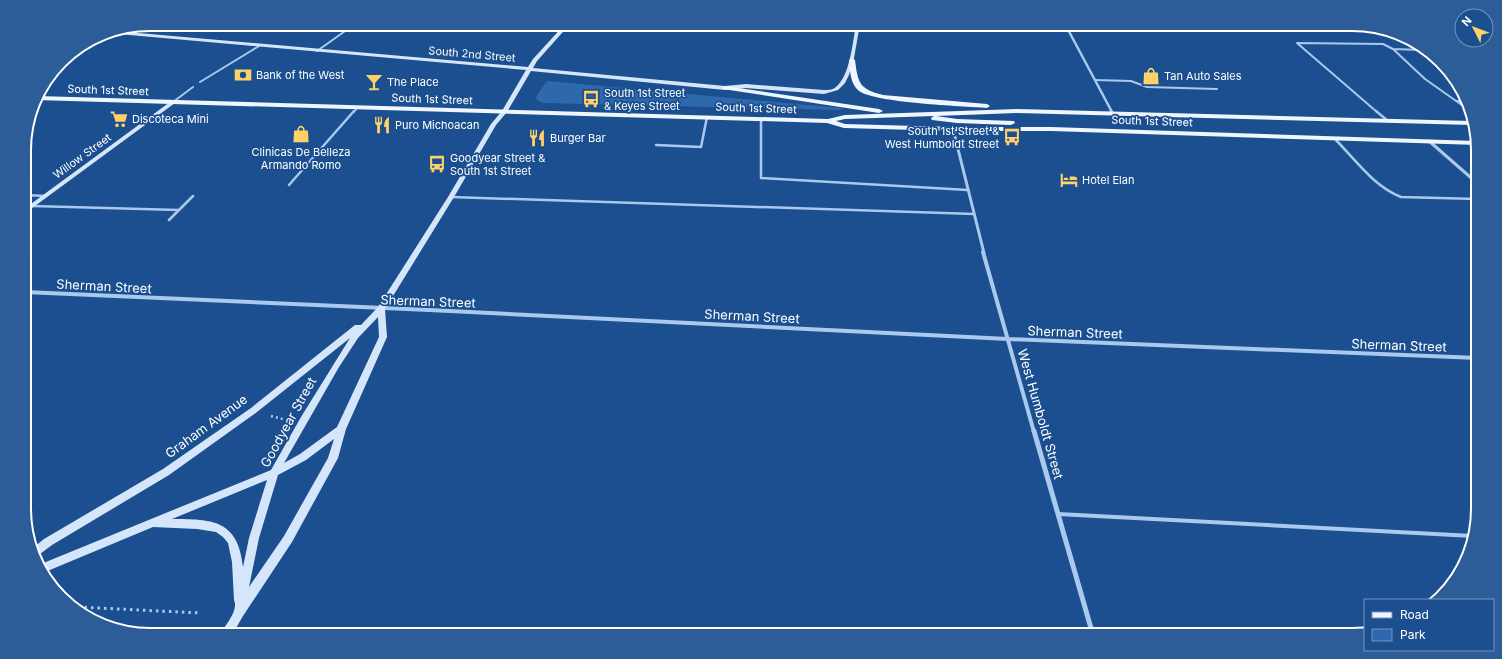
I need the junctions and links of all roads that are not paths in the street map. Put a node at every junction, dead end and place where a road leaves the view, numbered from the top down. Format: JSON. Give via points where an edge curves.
{"nodes":[{"id":1,"x":345,"y":31,"type":"edge"},
{"id":2,"x":562,"y":31,"type":"edge"},
{"id":3,"x":857,"y":31,"type":"edge"},
{"id":4,"x":1069,"y":31,"type":"edge"},
{"id":5,"x":125,"y":33,"type":"edge"},
{"id":6,"x":259,"y":46,"type":"junction"},
{"id":7,"x":1393,"y":49,"type":"junction"},
{"id":8,"x":1415,"y":50,"type":"edge"},
{"id":9,"x":317,"y":51,"type":"junction"},
{"id":10,"x":852,"y":60,"type":"junction"},
{"id":11,"x":530,"y":69,"type":"junction"},
{"id":12,"x":1095,"y":80,"type":"junction"},
{"id":13,"x":200,"y":82,"type":"dead end"},
{"id":14,"x":193,"y":87,"type":"dead end"},
{"id":15,"x":725,"y":88,"type":"junction"},
{"id":16,"x":1217,"y":89,"type":"dead end"},
{"id":17,"x":43,"y":98,"type":"edge"},
{"id":18,"x":1455,"y":100,"type":"junction"},
{"id":19,"x":1460,"y":101,"type":"edge"},
{"id":20,"x":172,"y":103,"type":"junction"},
{"id":21,"x":1462,"y":105,"type":"edge"},
{"id":22,"x":357,"y":108,"type":"junction"},
{"id":23,"x":1017,"y":111,"type":"junction"},
{"id":24,"x":504,"y":112,"type":"junction"},
{"id":25,"x":905,"y":114,"type":"junction"},
{"id":26,"x":1112,"y":114,"type":"junction"},
{"id":27,"x":707,"y":117,"type":"junction"},
{"id":28,"x":761,"y":119,"type":"junction"},
{"id":29,"x":828,"y":121,"type":"junction"},
{"id":30,"x":1388,"y":121,"type":"junction"},
{"id":31,"x":1468,"y":123,"type":"edge"},
{"id":32,"x":953,"y":129,"type":"junction"},
{"id":33,"x":1051,"y":129,"type":"junction"},
{"id":34,"x":1334,"y":138,"type":"junction"},
{"id":35,"x":1429,"y":141,"type":"junction"},
{"id":36,"x":1471,"y":143,"type":"edge"},
{"id":37,"x":656,"y":145,"type":"dead end"},
{"id":38,"x":1471,"y":178,"type":"edge"},
{"id":39,"x":289,"y":184,"type":"dead end"},
{"id":40,"x":968,"y":190,"type":"junction"},
{"id":41,"x":31,"y":195,"type":"edge"},
{"id":42,"x":46,"y":196,"type":"junction"},
{"id":43,"x":193,"y":196,"type":"dead end"},
{"id":44,"x":451,"y":197,"type":"junction"},
{"id":45,"x":1471,"y":199,"type":"edge"},
{"id":46,"x":32,"y":206,"type":"joint"},
{"id":47,"x":179,"y":210,"type":"junction"},
{"id":48,"x":974,"y":214,"type":"junction"},
{"id":49,"x":169,"y":220,"type":"dead end"},
{"id":50,"x":31,"y":292,"type":"edge"},
{"id":51,"x":381,"y":309,"type":"junction"},
{"id":52,"x":1008,"y":339,"type":"junction"},
{"id":53,"x":1471,"y":358,"type":"edge"},
{"id":54,"x":341,"y":429,"type":"junction"},
{"id":55,"x":274,"y":473,"type":"junction"},
{"id":56,"x":1058,"y":514,"type":"junction"},
{"id":57,"x":150,"y":524,"type":"junction"},
{"id":58,"x":1468,"y":536,"type":"edge"},
{"id":59,"x":38,"y":549,"type":"edge"},
{"id":60,"x":46,"y":567,"type":"edge"},
{"id":61,"x":239,"y":612,"type":"junction"},
{"id":62,"x":230,"y":628,"type":"edge"},
{"id":63,"x":1091,"y":628,"type":"edge"}],
"edges":[{"from":1,"to":9,"type":"lane"},
{"from":2,"to":11,"type":"street","name":"Goodyear Street"},
{"from":3,"to":10,"type":"street"},
{"from":4,"to":12,"type":"street"},
{"from":5,"to":6,"type":"street","name":"South 2nd Street"},
{"from":6,"to":9,"type":"street","name":"South 2nd Street"},
{"from":6,"to":13,"type":"lane"},
{"from":7,"to":8,"type":"lane"},
{"from":7,"to":18,"type":"lane","via":[[1425,79]]},
{"from":7,"to":30,"type":"lane","via":[[1383,44],[1297,43]]},
{"from":9,"to":11,"type":"street","name":"South 2nd Street"},
{"from":10,"to":15,"type":"street","name":"South 2nd Street","via":[[843,83],[834,91],[811,92],[746,86]]},
{"from":10,"to":23,"type":"main road","via":[[854,81],[858,88],[868,94],[883,98],[989,106]]},
{"from":11,"to":15,"type":"street","name":"South 2nd Street"},
{"from":11,"to":24,"type":"street","name":"Goodyear Street"},
{"from":12,"to":16,"type":"lane","via":[[1131,81],[1147,87]]},
{"from":12,"to":26,"type":"street"},
{"from":14,"to":20,"type":"lane"},
{"from":15,"to":25,"type":"main road"},
{"from":17,"to":20,"type":"main road","name":"South 1st Street"},
{"from":18,"to":19,"type":"lane"},
{"from":18,"to":21,"type":"lane"},
{"from":20,"to":22,"type":"main road","name":"South 1st Street"},
{"from":20,"to":42,"type":"street","name":"Willow Street"},
{"from":22,"to":24,"type":"main road","name":"South 1st Street"},
{"from":22,"to":39,"type":"lane"},
{"from":23,"to":25,"type":"main road","name":"South 1st Street"},
{"from":23,"to":26,"type":"main road","name":"South 1st Street"},
{"from":24,"to":27,"type":"main road","name":"South 1st Street"},
{"from":24,"to":44,"type":"street","name":"Goodyear Street","via":[[494,124]]},
{"from":25,"to":29,"type":"main road","name":"South 1st Street","via":[[845,117]]},
{"from":25,"to":33,"type":"main road","via":[[957,121],[1026,124]]},
{"from":26,"to":30,"type":"main road","name":"South 1st Street"},
{"from":27,"to":28,"type":"main road","name":"South 1st Street"},
{"from":27,"to":37,"type":"lane","via":[[700,147]]},
{"from":28,"to":29,"type":"main road","name":"South 1st Street"},
{"from":28,"to":40,"type":"lane","via":[[761,178]]},
{"from":29,"to":32,"type":"main road","name":"South 1st Street","via":[[844,126]]},
{"from":30,"to":31,"type":"main road","name":"South 1st Street"},
{"from":32,"to":33,"type":"main road","name":"South 1st Street"},
{"from":32,"to":40,"type":"street","name":"West Humboldt Street"},
{"from":33,"to":34,"type":"main road","name":"South 1st Street"},
{"from":34,"to":35,"type":"main road","name":"South 1st Street"},
{"from":34,"to":45,"type":"lane","via":[[1384,189],[1394,195]]},
{"from":35,"to":36,"type":"main road","name":"South 1st Street"},
{"from":35,"to":38,"type":"street"},
{"from":40,"to":48,"type":"street","name":"West Humboldt Street"},
{"from":41,"to":42,"type":"lane"},
{"from":42,"to":46,"type":"street","name":"Willow Street"},
{"from":43,"to":47,"type":"lane"},
{"from":44,"to":48,"type":"lane"},
{"from":44,"to":51,"type":"street","name":"Goodyear Street"},
{"from":46,"to":47,"type":"lane"},
{"from":47,"to":49,"type":"lane"},
{"from":48,"to":52,"type":"street","name":"West Humboldt Street"},
{"from":50,"to":51,"type":"street","name":"Sherman Street"},
{"from":51,"to":52,"type":"street","name":"Sherman Street"},
{"from":51,"to":54,"type":"street","name":"Goodyear Street","via":[[383,337]]},
{"from":51,"to":55,"type":"street","name":"Goodyear Street","via":[[355,336],[336,364]]},
{"from":51,"to":59,"type":"street","name":"Graham Avenue","via":[[254,410],[178,463]]},
{"from":52,"to":53,"type":"street","name":"Sherman Street"},
{"from":52,"to":56,"type":"street","name":"West Humboldt Street"},
{"from":54,"to":55,"type":"street","via":[[303,457]]},
{"from":54,"to":61,"type":"street","name":"Goodyear Street","via":[[333,458],[288,539]]},
{"from":55,"to":57,"type":"street"},
{"from":55,"to":61,"type":"street","name":"Goodyear Street","via":[[254,538]]},
{"from":56,"to":58,"type":"lane"},
{"from":56,"to":63,"type":"street","name":"West Humboldt Street"},
{"from":57,"to":60,"type":"street"},
{"from":57,"to":61,"type":"street","via":[[205,525],[222,531],[232,540]]},
{"from":61,"to":62,"type":"street","name":"Goodyear Street"}]}
